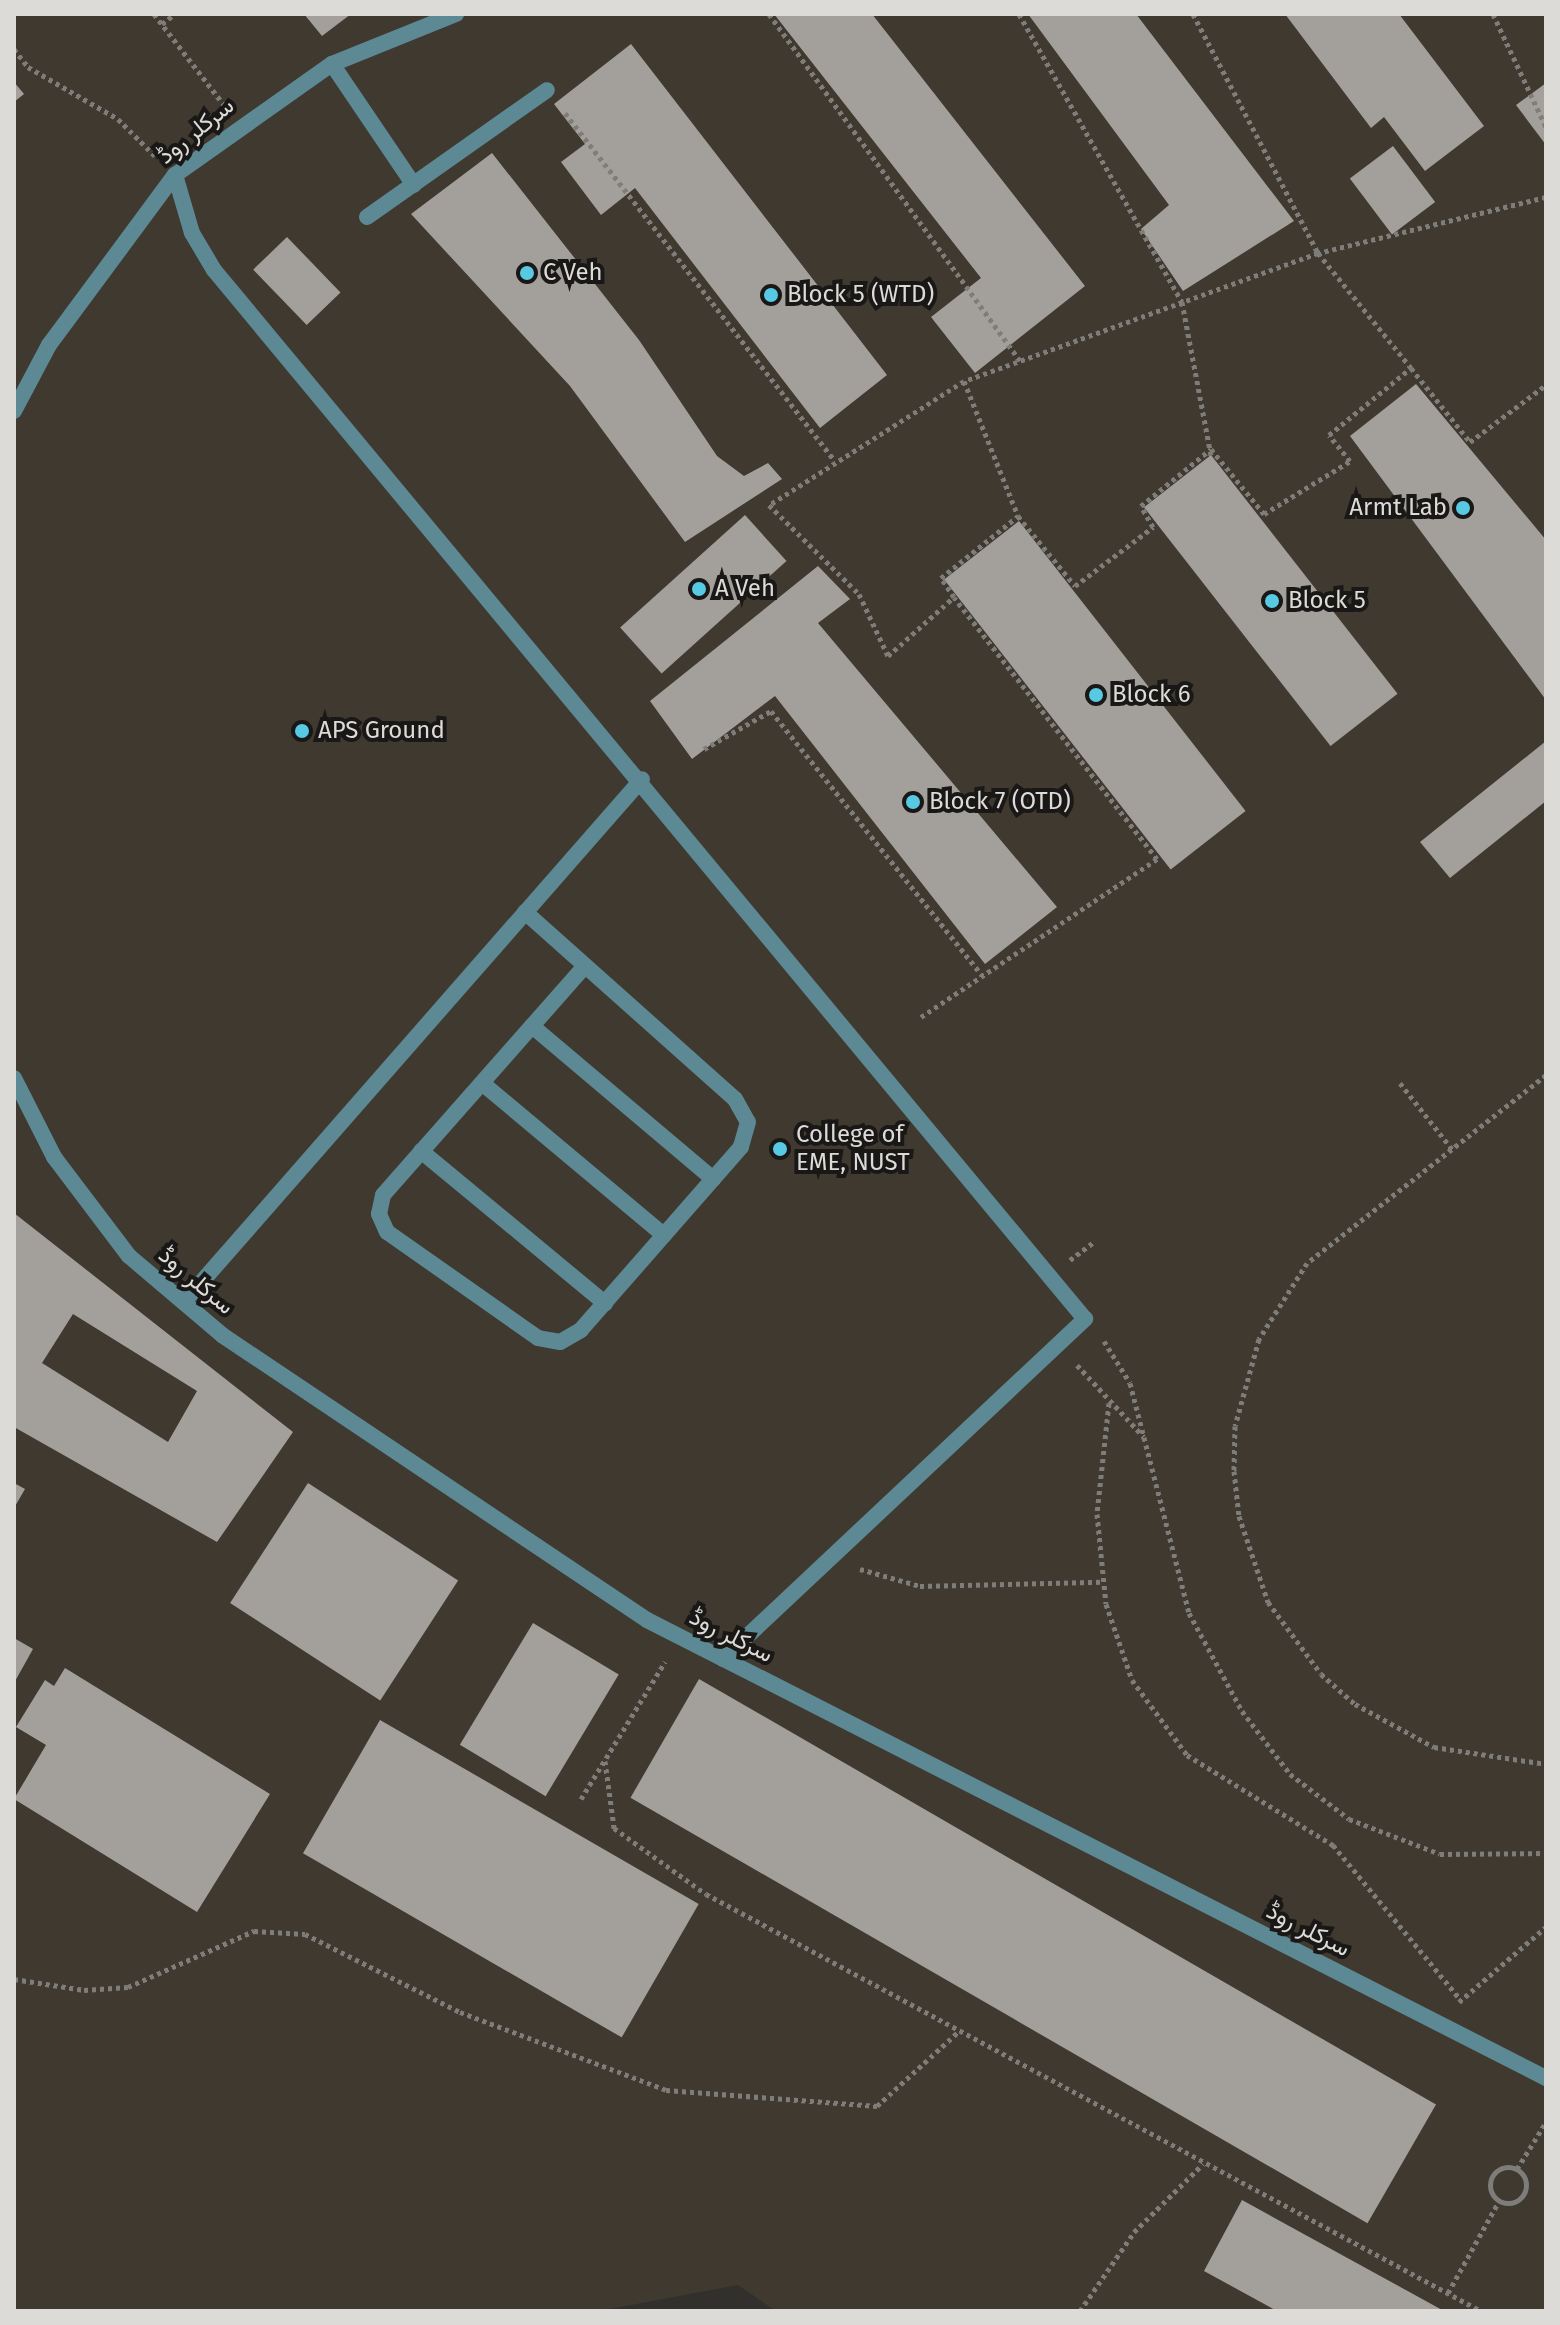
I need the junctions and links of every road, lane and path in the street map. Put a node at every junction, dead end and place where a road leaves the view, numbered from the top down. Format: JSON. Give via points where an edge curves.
{"nodes":[{"id":1,"x":154,"y":14,"type":"edge"},
{"id":2,"x":175,"y":14,"type":"edge"},
{"id":3,"x":456,"y":14,"type":"edge"},
{"id":4,"x":769,"y":14,"type":"edge"},
{"id":5,"x":1019,"y":14,"type":"edge"},
{"id":6,"x":1193,"y":14,"type":"edge"},
{"id":7,"x":1493,"y":14,"type":"edge"},
{"id":8,"x":162,"y":24,"type":"junction"},
{"id":9,"x":14,"y":49,"type":"edge"},
{"id":10,"x":332,"y":64,"type":"junction"},
{"id":11,"x":547,"y":90,"type":"joint"},
{"id":12,"x":240,"y":125,"type":"junction"},
{"id":13,"x":1546,"y":127,"type":"edge"},
{"id":14,"x":175,"y":175,"type":"junction"},
{"id":15,"x":414,"y":185,"type":"junction"},
{"id":16,"x":1546,"y":197,"type":"edge"},
{"id":17,"x":367,"y":217,"type":"dead end"},
{"id":18,"x":1318,"y":253,"type":"junction"},
{"id":19,"x":1182,"y":302,"type":"junction"},
{"id":20,"x":1020,"y":361,"type":"junction"},
{"id":21,"x":1411,"y":368,"type":"junction"},
{"id":22,"x":964,"y":381,"type":"junction"},
{"id":23,"x":1546,"y":385,"type":"edge"},
{"id":24,"x":14,"y":411,"type":"edge"},
{"id":25,"x":1211,"y":455,"type":"dead end"},
{"id":26,"x":834,"y":460,"type":"junction"},
{"id":27,"x":1018,"y":516,"type":"junction"},
{"id":28,"x":954,"y":597,"type":"junction"},
{"id":29,"x":704,"y":749,"type":"dead end"},
{"id":30,"x":642,"y":779,"type":"junction"},
{"id":31,"x":525,"y":912,"type":"junction"},
{"id":32,"x":585,"y":966,"type":"junction"},
{"id":33,"x":982,"y":975,"type":"junction"},
{"id":34,"x":921,"y":1017,"type":"dead end"},
{"id":35,"x":532,"y":1026,"type":"junction"},
{"id":36,"x":1546,"y":1075,"type":"edge"},
{"id":37,"x":14,"y":1078,"type":"edge"},
{"id":38,"x":482,"y":1083,"type":"junction"},
{"id":39,"x":1400,"y":1083,"type":"dead end"},
{"id":40,"x":1452,"y":1149,"type":"junction"},
{"id":41,"x":421,"y":1151,"type":"junction"},
{"id":42,"x":713,"y":1179,"type":"junction"},
{"id":43,"x":664,"y":1235,"type":"junction"},
{"id":44,"x":184,"y":1302,"type":"junction"},
{"id":45,"x":605,"y":1303,"type":"junction"},
{"id":46,"x":1085,"y":1319,"type":"junction"},
{"id":47,"x":1058,"y":1343,"type":"junction"},
{"id":48,"x":1109,"y":1403,"type":"junction"},
{"id":49,"x":1146,"y":1439,"type":"junction"},
{"id":50,"x":828,"y":1560,"type":"junction"},
{"id":51,"x":1104,"y":1582,"type":"junction"},
{"id":52,"x":681,"y":1637,"type":"junction"},
{"id":53,"x":723,"y":1659,"type":"junction"},
{"id":54,"x":605,"y":1761,"type":"junction"},
{"id":55,"x":1546,"y":1764,"type":"edge"},
{"id":56,"x":581,"y":1799,"type":"dead end"},
{"id":57,"x":1546,"y":1853,"type":"edge"},
{"id":58,"x":1546,"y":1928,"type":"edge"},
{"id":59,"x":14,"y":1979,"type":"edge"},
{"id":60,"x":1461,"y":2000,"type":"junction"},
{"id":61,"x":1437,"y":2022,"type":"junction"},
{"id":62,"x":958,"y":2032,"type":"junction"},
{"id":63,"x":1546,"y":2078,"type":"edge"},
{"id":64,"x":1546,"y":2122,"type":"edge"},
{"id":65,"x":1203,"y":2164,"type":"junction"},
{"id":66,"x":1517,"y":2169,"type":"junction"},
{"id":67,"x":1499,"y":2201,"type":"junction"},
{"id":68,"x":1448,"y":2293,"type":"junction"},
{"id":69,"x":1080,"y":2311,"type":"edge"},
{"id":70,"x":1481,"y":2311,"type":"edge"}],
"edges":[{"from":1,"to":8,"type":"path"},
{"from":2,"to":8,"type":"path"},
{"from":3,"to":10,"type":"street","name":"سرکلر روڈ"},
{"from":4,"to":20,"type":"path"},
{"from":5,"to":19,"type":"path"},
{"from":6,"to":18,"type":"path"},
{"from":7,"to":13,"type":"path"},
{"from":8,"to":12,"type":"path"},
{"from":9,"to":14,"type":"path","via":[[28,67],[118,119]]},
{"from":10,"to":12,"type":"street","name":"سرکلر روڈ"},
{"from":10,"to":15,"type":"street"},
{"from":11,"to":15,"type":"street"},
{"from":11,"to":26,"type":"path"},
{"from":12,"to":14,"type":"street","name":"سرکلر روڈ"},
{"from":14,"to":24,"type":"street","name":"سرکلر روڈ","via":[[49,345]]},
{"from":14,"to":30,"type":"street","via":[[192,233],[214,270]]},
{"from":15,"to":17,"type":"street"},
{"from":16,"to":18,"type":"path"},
{"from":18,"to":19,"type":"path"},
{"from":18,"to":21,"type":"path"},
{"from":19,"to":20,"type":"path"},
{"from":19,"to":25,"type":"path"},
{"from":20,"to":22,"type":"path"},
{"from":21,"to":23,"type":"path","via":[[1470,442]]},
{"from":21,"to":27,"type":"path","via":[[1329,435],[1350,461],[1264,514],[1211,449],[1141,506],[1153,527],[1075,586]]},
{"from":22,"to":26,"type":"path"},
{"from":22,"to":27,"type":"path"},
{"from":26,"to":28,"type":"path","via":[[769,505],[859,594],[888,656]]},
{"from":27,"to":28,"type":"path","via":[[941,578]]},
{"from":28,"to":33,"type":"path","via":[[1157,859]]},
{"from":29,"to":33,"type":"path","via":[[771,711]]},
{"from":30,"to":31,"type":"street"},
{"from":30,"to":46,"type":"street"},
{"from":31,"to":32,"type":"street"},
{"from":31,"to":44,"type":"street"},
{"from":32,"to":35,"type":"street"},
{"from":32,"to":42,"type":"street","via":[[735,1099],[748,1122],[741,1147]]},
{"from":33,"to":34,"type":"path"},
{"from":35,"to":38,"type":"street"},
{"from":35,"to":42,"type":"street"},
{"from":36,"to":40,"type":"path"},
{"from":37,"to":44,"type":"street","name":"سرکلر روڈ","via":[[54,1157],[129,1256]]},
{"from":38,"to":41,"type":"street"},
{"from":38,"to":43,"type":"street"},
{"from":39,"to":40,"type":"path"},
{"from":40,"to":55,"type":"path","via":[[1307,1263],[1280,1299],[1259,1339],[1235,1426],[1239,1516],[1268,1602],[1311,1663],[1355,1704],[1434,1747]]},
{"from":41,"to":45,"type":"street"},
{"from":41,"to":45,"type":"street","via":[[383,1195],[379,1214],[387,1232],[538,1338],[560,1342]]},
{"from":42,"to":43,"type":"street"},
{"from":43,"to":45,"type":"street"},
{"from":44,"to":52,"type":"street","name":"سرکلر روڈ"},
{"from":46,"to":47,"type":"street"},
{"from":46,"to":49,"type":"path","via":[[1130,1383]]},
{"from":47,"to":48,"type":"path"},
{"from":47,"to":50,"type":"street"},
{"from":48,"to":49,"type":"path"},
{"from":48,"to":51,"type":"path","via":[[1097,1514]]},
{"from":49,"to":57,"type":"path","via":[[1189,1613],[1242,1711],[1290,1774],[1349,1819],[1440,1854]]},
{"from":50,"to":51,"type":"path","via":[[920,1586]]},
{"from":50,"to":53,"type":"street"},
{"from":51,"to":60,"type":"path","via":[[1132,1680],[1187,1755],[1333,1845]]},
{"from":52,"to":53,"type":"street","name":"سرکلر روڈ"},
{"from":52,"to":54,"type":"path"},
{"from":53,"to":61,"type":"street","name":"سرکلر روڈ"},
{"from":54,"to":56,"type":"path"},
{"from":54,"to":62,"type":"path","via":[[614,1828],[706,1894]]},
{"from":58,"to":60,"type":"path"},
{"from":59,"to":62,"type":"path","via":[[84,1990],[128,1987],[254,1931],[305,1934],[460,2012],[666,2090],[877,2106]]},
{"from":60,"to":61,"type":"path"},
{"from":61,"to":63,"type":"street","name":"سرکلر روڈ"},
{"from":62,"to":65,"type":"path"},
{"from":64,"to":66,"type":"path"},
{"from":65,"to":68,"type":"path"},
{"from":65,"to":69,"type":"path","via":[[1134,2232]]},
{"from":66,"to":67,"type":"path","via":[[1524,2194]]},
{"from":66,"to":67,"type":"path","via":[[1492,2175]]},
{"from":67,"to":68,"type":"path"},
{"from":68,"to":70,"type":"path"}]}
